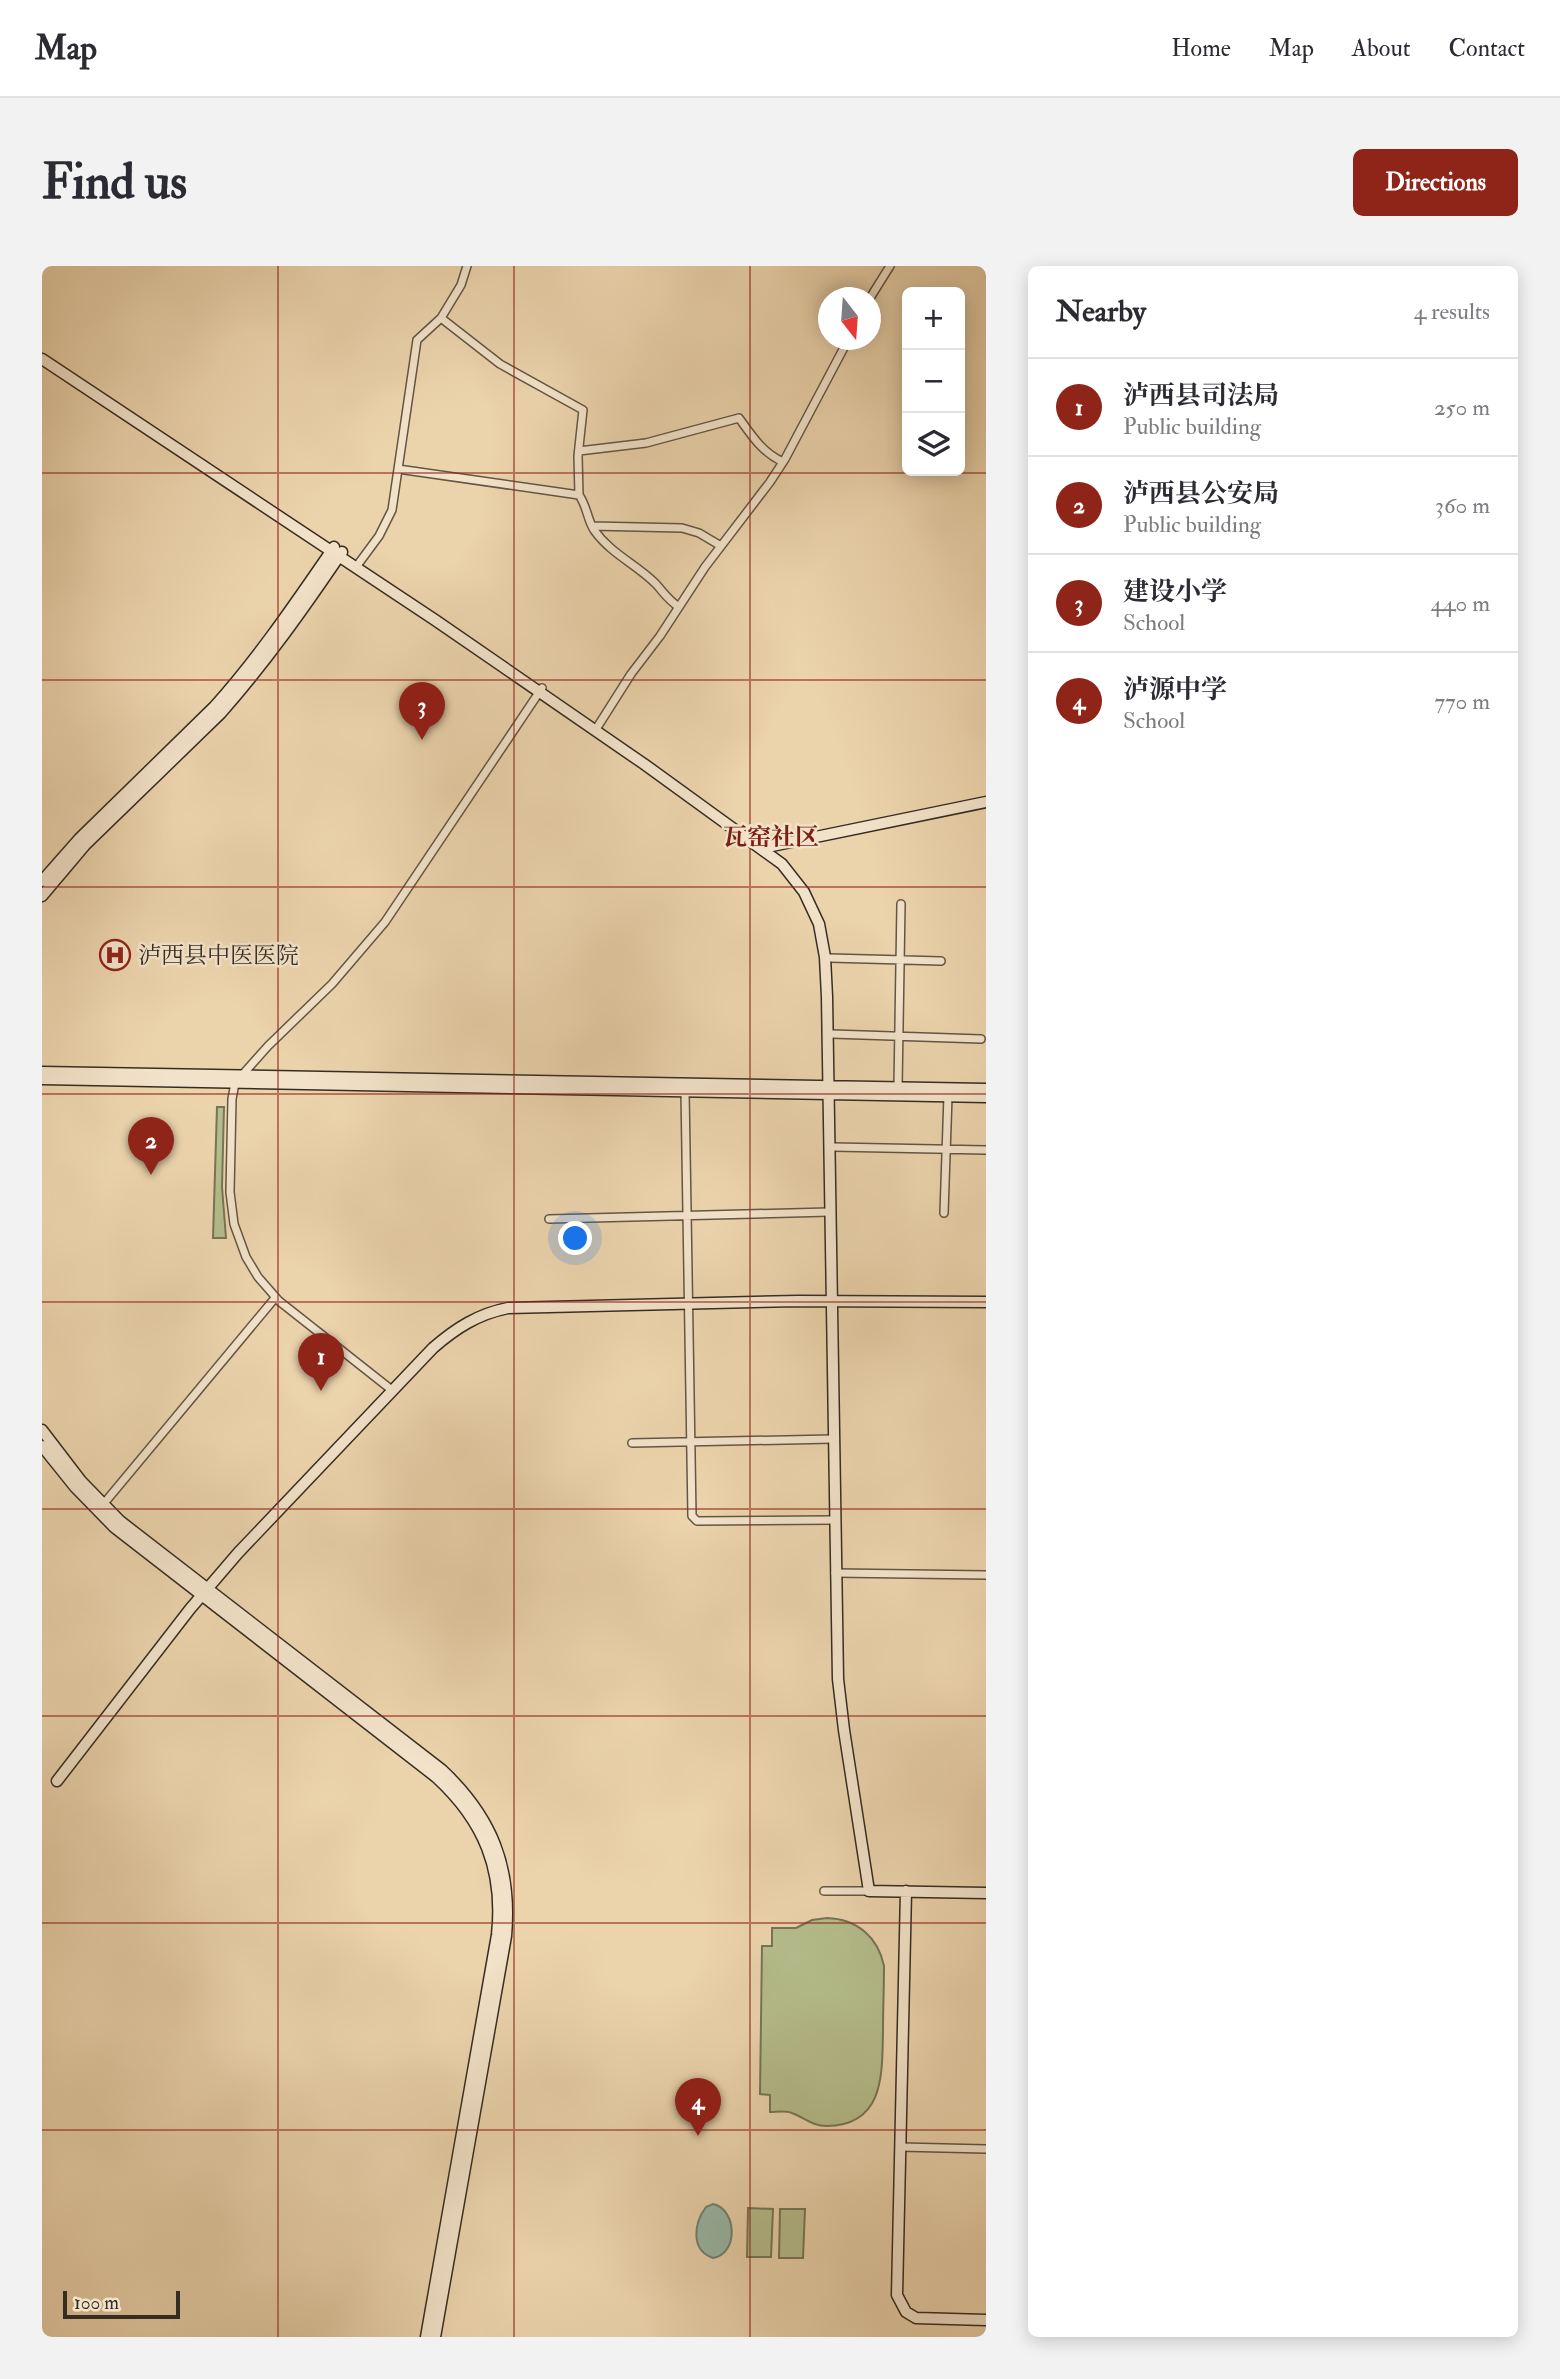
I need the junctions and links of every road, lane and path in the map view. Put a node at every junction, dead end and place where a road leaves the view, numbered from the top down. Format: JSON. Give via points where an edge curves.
{"nodes":[{"id":1,"x":467,"y":266,"type":"edge"},
{"id":2,"x":890,"y":266,"type":"edge"},
{"id":3,"x":877,"y":287,"type":"edge"},
{"id":4,"x":441,"y":318,"type":"junction"},
{"id":5,"x":843,"y":350,"type":"edge"},
{"id":6,"x":42,"y":353,"type":"edge"},
{"id":7,"x":42,"y":359,"type":"edge"},
{"id":8,"x":579,"y":451,"type":"junction"},
{"id":9,"x":782,"y":462,"type":"junction"},
{"id":10,"x":398,"y":468,"type":"junction"},
{"id":11,"x":579,"y":495,"type":"junction"},
{"id":12,"x":592,"y":526,"type":"junction"},
{"id":13,"x":721,"y":546,"type":"junction"},
{"id":14,"x":336,"y":551,"type":"junction"},
{"id":15,"x":359,"y":563,"type":"junction"},
{"id":16,"x":679,"y":607,"type":"junction"},
{"id":17,"x":541,"y":690,"type":"junction"},
{"id":18,"x":598,"y":726,"type":"junction"},
{"id":19,"x":986,"y":802,"type":"edge"},
{"id":20,"x":768,"y":847,"type":"junction"},
{"id":21,"x":42,"y":881,"type":"edge"},
{"id":22,"x":42,"y":896,"type":"edge"},
{"id":23,"x":901,"y":904,"type":"dead end"},
{"id":24,"x":830,"y":958,"type":"junction"},
{"id":25,"x":901,"y":960,"type":"junction"},
{"id":26,"x":941,"y":961,"type":"dead end"},
{"id":27,"x":832,"y":1034,"type":"junction"},
{"id":28,"x":899,"y":1036,"type":"junction"},
{"id":29,"x":981,"y":1039,"type":"dead end"},
{"id":30,"x":42,"y":1072,"type":"edge"},
{"id":31,"x":42,"y":1079,"type":"edge"},
{"id":32,"x":238,"y":1079,"type":"junction"},
{"id":33,"x":898,"y":1087,"type":"junction"},
{"id":34,"x":986,"y":1089,"type":"edge"},
{"id":35,"x":830,"y":1090,"type":"junction"},
{"id":36,"x":685,"y":1091,"type":"junction"},
{"id":37,"x":948,"y":1096,"type":"junction"},
{"id":38,"x":986,"y":1097,"type":"edge"},
{"id":39,"x":834,"y":1147,"type":"junction"},
{"id":40,"x":947,"y":1149,"type":"junction"},
{"id":41,"x":986,"y":1150,"type":"edge"},
{"id":42,"x":829,"y":1212,"type":"junction"},
{"id":43,"x":944,"y":1213,"type":"dead end"},
{"id":44,"x":686,"y":1215,"type":"junction"},
{"id":45,"x":549,"y":1219,"type":"dead end"},
{"id":46,"x":275,"y":1298,"type":"junction"},
{"id":47,"x":833,"y":1301,"type":"junction"},
{"id":48,"x":986,"y":1302,"type":"edge"},
{"id":49,"x":688,"y":1303,"type":"junction"},
{"id":50,"x":393,"y":1391,"type":"junction"},
{"id":51,"x":42,"y":1430,"type":"edge"},
{"id":52,"x":833,"y":1439,"type":"junction"},
{"id":53,"x":632,"y":1443,"type":"dead end"},
{"id":54,"x":691,"y":1443,"type":"junction"},
{"id":55,"x":42,"y":1446,"type":"edge"},
{"id":56,"x":101,"y":1508,"type":"junction"},
{"id":57,"x":834,"y":1520,"type":"junction"},
{"id":58,"x":838,"y":1573,"type":"junction"},
{"id":59,"x":986,"y":1575,"type":"edge"},
{"id":60,"x":205,"y":1591,"type":"junction"},
{"id":61,"x":57,"y":1782,"type":"dead end"},
{"id":62,"x":824,"y":1891,"type":"dead end"},
{"id":63,"x":872,"y":1891,"type":"junction"},
{"id":64,"x":906,"y":1891,"type":"junction"},
{"id":65,"x":986,"y":1893,"type":"edge"},
{"id":66,"x":900,"y":2147,"type":"junction"},
{"id":67,"x":986,"y":2149,"type":"edge"},
{"id":68,"x":986,"y":2320,"type":"edge"},
{"id":69,"x":426,"y":2337,"type":"edge"},
{"id":70,"x":435,"y":2337,"type":"edge"}],
"edges":[{"from":1,"to":4,"type":"street"},
{"from":2,"to":3,"type":"street"},
{"from":4,"to":8,"type":"street","via":[[500,363],[583,410]]},
{"from":4,"to":10,"type":"street","via":[[419,336],[414,347]]},
{"from":5,"to":9,"type":"street"},
{"from":6,"to":14,"type":"main road"},
{"from":7,"to":14,"type":"main road"},
{"from":8,"to":9,"type":"street","via":[[646,443],[739,418],[757,444]]},
{"from":8,"to":11,"type":"street"},
{"from":9,"to":13,"type":"street"},
{"from":10,"to":11,"type":"street"},
{"from":10,"to":15,"type":"street","via":[[392,510]]},
{"from":11,"to":12,"type":"street"},
{"from":12,"to":13,"type":"street","via":[[682,528]]},
{"from":12,"to":16,"type":"street","via":[[609,549]]},
{"from":13,"to":16,"type":"street"},
{"from":14,"to":15,"type":"main road"},
{"from":14,"to":17,"type":"main road"},
{"from":14,"to":21,"type":"main road","via":[[233,686],[68,849]]},
{"from":14,"to":22,"type":"main road","via":[[275,648],[240,692],[85,845]]},
{"from":15,"to":17,"type":"main road"},
{"from":16,"to":18,"type":"street"},
{"from":17,"to":18,"type":"main road"},
{"from":17,"to":32,"type":"street","via":[[385,922],[332,984]]},
{"from":17,"to":35,"type":"main road","via":[[772,856],[798,881],[815,914],[823,946]]},
{"from":18,"to":20,"type":"main road"},
{"from":19,"to":20,"type":"main road"},
{"from":20,"to":24,"type":"main road","via":[[794,868],[809,889],[824,923]]},
{"from":23,"to":25,"type":"street"},
{"from":24,"to":25,"type":"street"},
{"from":24,"to":27,"type":"main road"},
{"from":25,"to":26,"type":"street"},
{"from":25,"to":28,"type":"street"},
{"from":27,"to":28,"type":"street"},
{"from":27,"to":35,"type":"main road"},
{"from":28,"to":29,"type":"street"},
{"from":28,"to":33,"type":"street"},
{"from":30,"to":32,"type":"main road"},
{"from":31,"to":32,"type":"main road"},
{"from":32,"to":35,"type":"main road"},
{"from":32,"to":36,"type":"main road"},
{"from":32,"to":46,"type":"street","via":[[232,1110],[232,1214],[246,1257]]},
{"from":33,"to":34,"type":"main road"},
{"from":33,"to":35,"type":"main road"},
{"from":35,"to":36,"type":"main road"},
{"from":35,"to":37,"type":"main road"},
{"from":35,"to":39,"type":"main road"},
{"from":35,"to":42,"type":"main road"},
{"from":36,"to":44,"type":"street"},
{"from":37,"to":38,"type":"main road"},
{"from":37,"to":40,"type":"street"},
{"from":39,"to":40,"type":"street"},
{"from":39,"to":47,"type":"main road"},
{"from":40,"to":41,"type":"street"},
{"from":40,"to":43,"type":"street"},
{"from":42,"to":44,"type":"street"},
{"from":42,"to":47,"type":"main road"},
{"from":44,"to":45,"type":"street"},
{"from":44,"to":49,"type":"street"},
{"from":46,"to":50,"type":"street"},
{"from":46,"to":56,"type":"street"},
{"from":47,"to":48,"type":"main road"},
{"from":47,"to":49,"type":"main road"},
{"from":47,"to":52,"type":"main road"},
{"from":47,"to":58,"type":"main road"},
{"from":49,"to":50,"type":"main road","via":[[497,1310],[449,1334]]},
{"from":49,"to":54,"type":"street"},
{"from":50,"to":60,"type":"main road"},
{"from":51,"to":56,"type":"main road"},
{"from":52,"to":54,"type":"street"},
{"from":52,"to":57,"type":"main road"},
{"from":53,"to":54,"type":"street"},
{"from":54,"to":57,"type":"street","via":[[692,1514],[697,1521]]},
{"from":55,"to":56,"type":"main road","via":[[67,1478]]},
{"from":56,"to":60,"type":"main road"},
{"from":57,"to":58,"type":"main road"},
{"from":58,"to":59,"type":"street"},
{"from":58,"to":63,"type":"main road","via":[[846,1700]]},
{"from":60,"to":61,"type":"main road"},
{"from":60,"to":69,"type":"main road","via":[[446,1785],[479,1827],[493,1864],[497,1934]]},
{"from":60,"to":70,"type":"main road","via":[[442,1770],[478,1811],[497,1848],[507,1890],[506,1936]]},
{"from":62,"to":63,"type":"street"},
{"from":63,"to":64,"type":"main road"},
{"from":64,"to":65,"type":"main road"},
{"from":64,"to":66,"type":"main road"},
{"from":66,"to":67,"type":"street"},
{"from":66,"to":68,"type":"main road","via":[[897,2295],[901,2305],[916,2318]]}]}
